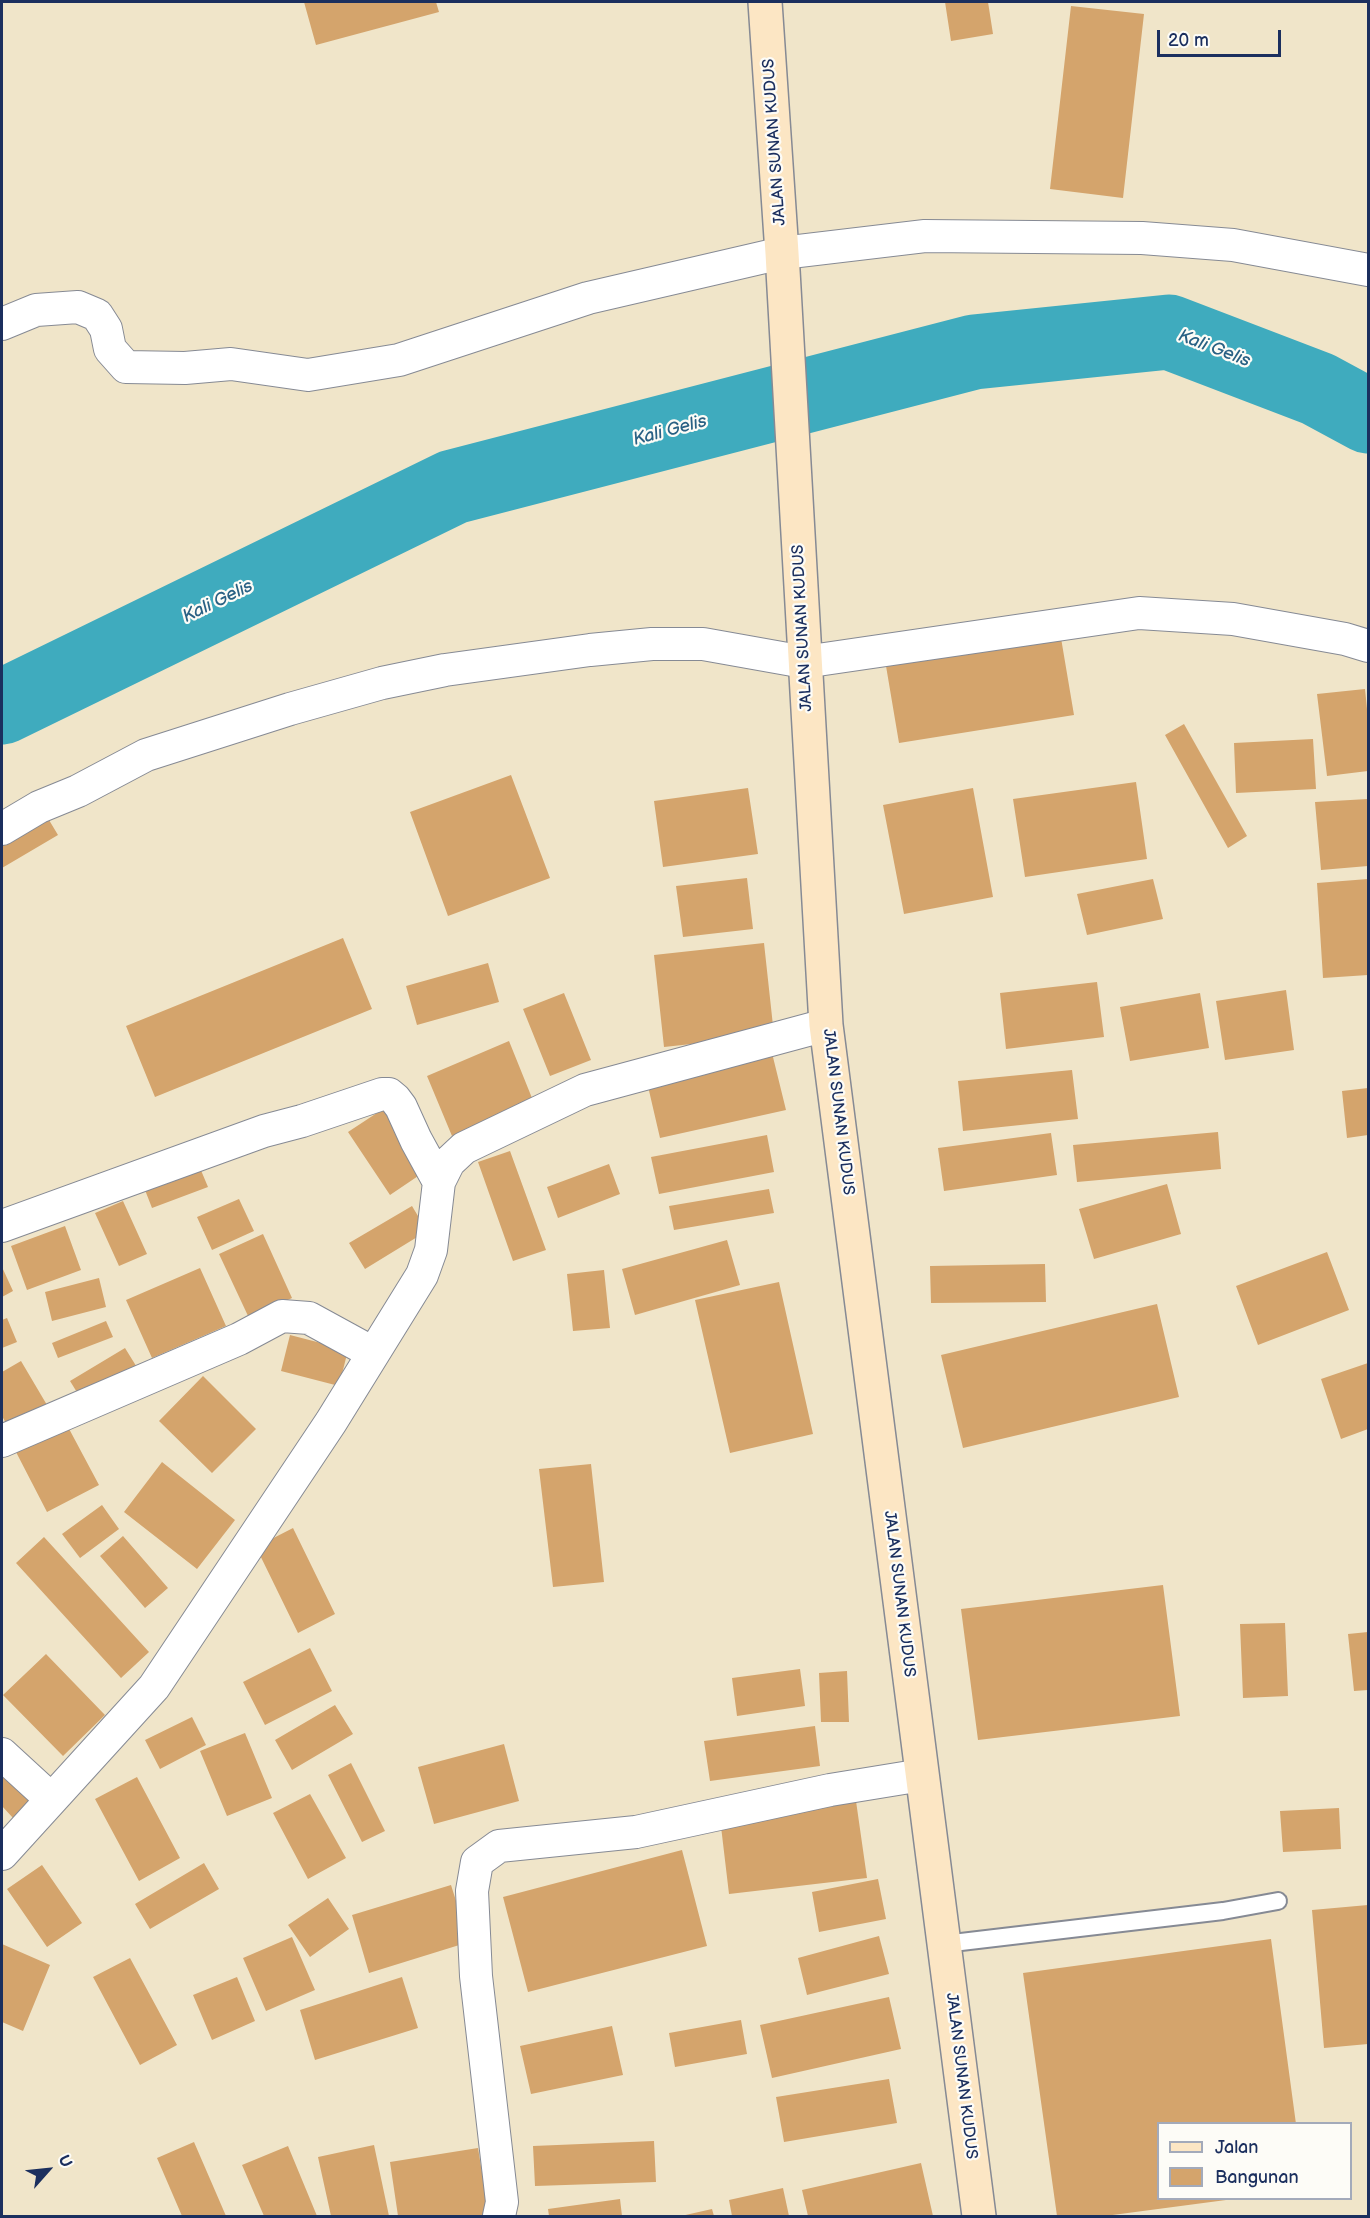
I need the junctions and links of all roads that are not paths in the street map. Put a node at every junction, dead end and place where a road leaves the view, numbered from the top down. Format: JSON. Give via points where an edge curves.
{"nodes":[{"id":1,"x":765,"y":2,"type":"edge"},
{"id":2,"x":782,"y":262,"type":"junction"},
{"id":3,"x":1368,"y":270,"type":"edge"},
{"id":4,"x":2,"y":324,"type":"edge"},
{"id":5,"x":1368,"y":646,"type":"edge"},
{"id":6,"x":804,"y":653,"type":"junction"},
{"id":7,"x":2,"y":829,"type":"edge"},
{"id":8,"x":826,"y":1025,"type":"junction"},
{"id":9,"x":439,"y":1182,"type":"junction"},
{"id":10,"x":2,"y":1226,"type":"edge"},
{"id":11,"x":373,"y":1353,"type":"junction"},
{"id":12,"x":2,"y":1441,"type":"edge"},
{"id":13,"x":2,"y":1754,"type":"edge"},
{"id":14,"x":922,"y":1774,"type":"junction"},
{"id":15,"x":51,"y":1799,"type":"junction"},
{"id":16,"x":2,"y":1854,"type":"edge"},
{"id":17,"x":1278,"y":1901,"type":"dead end"},
{"id":18,"x":944,"y":1944,"type":"junction"},
{"id":19,"x":499,"y":2217,"type":"edge"},
{"id":20,"x":979,"y":2217,"type":"edge"}],
"edges":[{"from":1,"to":2,"type":"main road","name":"JALAN SUNAN KUDUS"},
{"from":2,"to":3,"type":"street","via":[[925,236],[1142,238],[1233,245]]},
{"from":2,"to":4,"type":"street","via":[[588,298],[399,360],[308,375],[231,364],[126,367],[110,349],[106,329],[97,315],[78,307],[36,310]]},
{"from":2,"to":6,"type":"main road","name":"JALAN SUNAN KUDUS"},
{"from":5,"to":6,"type":"street","via":[[1233,619],[1139,613]]},
{"from":6,"to":7,"type":"street","via":[[703,644],[652,644],[445,670],[382,683],[146,755]]},
{"from":6,"to":8,"type":"main road","name":"JALAN SUNAN KUDUS"},
{"from":8,"to":9,"type":"street","via":[[585,1090],[464,1148],[449,1162]]},
{"from":8,"to":14,"type":"main road","name":"JALAN SUNAN KUDUS"},
{"from":9,"to":10,"type":"street","via":[[401,1107],[389,1094],[382,1094],[264,1131]]},
{"from":9,"to":11,"type":"street","via":[[431,1250],[422,1275]]},
{"from":11,"to":12,"type":"street","via":[[309,1318],[282,1316],[239,1339]]},
{"from":11,"to":15,"type":"street","via":[[154,1687]]},
{"from":13,"to":15,"type":"street"},
{"from":14,"to":18,"type":"main road","name":"JALAN SUNAN KUDUS"},
{"from":14,"to":19,"type":"street","via":[[636,1832],[499,1846],[477,1862],[472,1891],[476,1976],[502,2202]]},
{"from":15,"to":16,"type":"street"},
{"from":17,"to":18,"type":"lane"},
{"from":18,"to":20,"type":"main road","name":"JALAN SUNAN KUDUS"}]}
